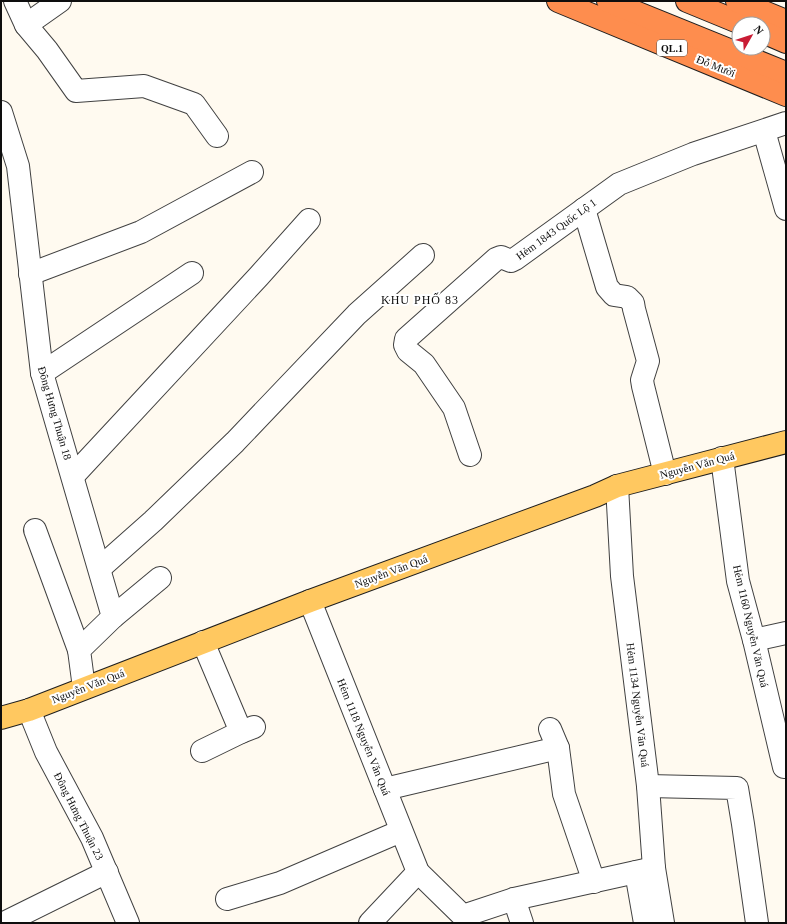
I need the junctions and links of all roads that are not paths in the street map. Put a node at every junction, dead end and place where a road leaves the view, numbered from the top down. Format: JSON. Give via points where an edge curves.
{"nodes":[{"id":1,"x":15,"y":1,"type":"edge"},
{"id":2,"x":60,"y":1,"type":"edge"},
{"id":3,"x":558,"y":1,"type":"edge"},
{"id":4,"x":608,"y":1,"type":"edge"},
{"id":5,"x":687,"y":1,"type":"edge"},
{"id":6,"x":737,"y":1,"type":"edge"},
{"id":7,"x":731,"y":19,"type":"edge"},
{"id":8,"x":786,"y":21,"type":"edge"},
{"id":9,"x":26,"y":25,"type":"junction"},
{"id":10,"x":771,"y":35,"type":"edge"},
{"id":11,"x":786,"y":42,"type":"edge"},
{"id":12,"x":786,"y":73,"type":"edge"},
{"id":13,"x":786,"y":95,"type":"edge"},
{"id":14,"x":1,"y":112,"type":"edge"},
{"id":15,"x":786,"y":123,"type":"edge"},
{"id":16,"x":764,"y":130,"type":"junction"},
{"id":17,"x":217,"y":136,"type":"dead end"},
{"id":18,"x":252,"y":172,"type":"dead end"},
{"id":19,"x":584,"y":209,"type":"junction"},
{"id":20,"x":786,"y":209,"type":"edge"},
{"id":21,"x":309,"y":220,"type":"dead end"},
{"id":22,"x":423,"y":256,"type":"dead end"},
{"id":23,"x":192,"y":273,"type":"dead end"},
{"id":24,"x":30,"y":274,"type":"junction"},
{"id":25,"x":42,"y":373,"type":"junction"},
{"id":26,"x":786,"y":442,"type":"edge"},
{"id":27,"x":470,"y":455,"type":"dead end"},
{"id":28,"x":722,"y":458,"type":"junction"},
{"id":29,"x":665,"y":474,"type":"junction"},
{"id":30,"x":73,"y":476,"type":"junction"},
{"id":31,"x":617,"y":486,"type":"junction"},
{"id":32,"x":35,"y":530,"type":"dead end"},
{"id":33,"x":100,"y":568,"type":"junction"},
{"id":34,"x":160,"y":578,"type":"dead end"},
{"id":35,"x":310,"y":601,"type":"junction"},
{"id":36,"x":113,"y":617,"type":"junction"},
{"id":37,"x":786,"y":633,"type":"edge"},
{"id":38,"x":754,"y":640,"type":"junction"},
{"id":39,"x":203,"y":642,"type":"junction"},
{"id":40,"x":79,"y":650,"type":"junction"},
{"id":41,"x":84,"y":688,"type":"junction"},
{"id":42,"x":29,"y":710,"type":"junction"},
{"id":43,"x":1,"y":718,"type":"edge"},
{"id":44,"x":202,"y":751,"type":"dead end"},
{"id":45,"x":784,"y":768,"type":"dead end"},
{"id":46,"x":648,"y":786,"type":"junction"},
{"id":47,"x":385,"y":789,"type":"junction"},
{"id":48,"x":401,"y":830,"type":"junction"},
{"id":49,"x":645,"y":870,"type":"junction"},
{"id":50,"x":107,"y":872,"type":"junction"},
{"id":51,"x":418,"y":872,"type":"junction"},
{"id":52,"x":594,"y":882,"type":"junction"},
{"id":53,"x":226,"y":899,"type":"dead end"},
{"id":54,"x":514,"y":899,"type":"junction"},
{"id":55,"x":4,"y":923,"type":"edge"},
{"id":56,"x":128,"y":923,"type":"edge"},
{"id":57,"x":370,"y":923,"type":"edge"},
{"id":58,"x":522,"y":923,"type":"edge"},
{"id":59,"x":645,"y":923,"type":"edge"},
{"id":60,"x":663,"y":923,"type":"edge"},
{"id":61,"x":757,"y":923,"type":"edge"}],
"edges":[{"from":1,"to":9,"type":"street"},
{"from":2,"to":9,"type":"street"},
{"from":3,"to":13,"type":"highway","name":"Đỗ Mười","number":"QL.1"},
{"from":4,"to":12,"type":"highway","name":"Đỗ Mười","number":"QL.1"},
{"from":5,"to":7,"type":"highway"},
{"from":6,"to":8,"type":"highway"},
{"from":9,"to":17,"type":"street","via":[[76,91],[144,86],[194,104]]},
{"from":10,"to":11,"type":"highway"},
{"from":14,"to":24,"type":"street","name":"Đông Hưng Thuận 18","via":[[18,166]]},
{"from":15,"to":16,"type":"street","name":"Hẻm 1843 Quốc Lộ 1"},
{"from":16,"to":19,"type":"street","name":"Hẻm 1843 Quốc Lộ 1","via":[[693,154],[619,184]]},
{"from":16,"to":20,"type":"street"},
{"from":18,"to":24,"type":"street","via":[[141,232]]},
{"from":19,"to":27,"type":"street","name":"Hẻm 1843 Quốc Lộ 1","via":[[515,259],[496,259],[406,339],[408,351],[424,364],[454,408]]},
{"from":19,"to":29,"type":"street","via":[[607,287],[614,295],[627,297],[634,309],[648,361],[642,380],[643,386]]},
{"from":21,"to":30,"type":"street"},
{"from":22,"to":33,"type":"street","via":[[357,314],[235,442]]},
{"from":23,"to":25,"type":"street"},
{"from":24,"to":25,"type":"street","name":"Đông Hưng Thuận 18"},
{"from":25,"to":30,"type":"street","name":"Đông Hưng Thuận 18"},
{"from":26,"to":28,"type":"main road","name":"Nguyễn Văn Quá"},
{"from":28,"to":29,"type":"main road","name":"Nguyễn Văn Quá"},
{"from":28,"to":38,"type":"street","name":"Hẻm 1160 Nguyễn Văn Quá","via":[[738,581]]},
{"from":29,"to":31,"type":"main road","name":"Nguyễn Văn Quá"},
{"from":30,"to":33,"type":"street","name":"Đông Hưng Thuận 18"},
{"from":31,"to":35,"type":"main road","name":"Nguyễn Văn Quá"},
{"from":31,"to":46,"type":"street","name":"Hẻm 1134 Nguyễn Văn Quá","via":[[622,576]]},
{"from":32,"to":40,"type":"street"},
{"from":33,"to":36,"type":"street","name":"Đông Hưng Thuận 18"},
{"from":34,"to":36,"type":"street"},
{"from":35,"to":39,"type":"main road","name":"Nguyễn Văn Quá"},
{"from":35,"to":47,"type":"street","name":"Hẻm 1118 Nguyễn Văn Quá"},
{"from":36,"to":40,"type":"street"},
{"from":37,"to":38,"type":"street"},
{"from":38,"to":45,"type":"street","name":"Hẻm 1160 Nguyễn Văn Quá"},
{"from":39,"to":41,"type":"main road","name":"Nguyễn Văn Quá"},
{"from":39,"to":44,"type":"street","via":[[248,729]]},
{"from":40,"to":41,"type":"street"},
{"from":41,"to":42,"type":"main road","name":"Nguyễn Văn Quá"},
{"from":42,"to":43,"type":"main road","name":"Nguyễn Văn Quá"},
{"from":42,"to":50,"type":"street","name":"Đông Hưng Thuận 23","via":[[46,752],[92,838]]},
{"from":46,"to":49,"type":"street","name":"Hẻm 1134 Nguyễn Văn Quá"},
{"from":46,"to":61,"type":"street","via":[[736,788]]},
{"from":47,"to":48,"type":"street","name":"Hẻm 1118 Nguyễn Văn Quá"},
{"from":47,"to":52,"type":"street","via":[[554,739],[564,794]]},
{"from":48,"to":51,"type":"street","name":"Hẻm 1118 Nguyễn Văn Quá"},
{"from":48,"to":53,"type":"street","via":[[280,883]]},
{"from":49,"to":52,"type":"street"},
{"from":49,"to":59,"type":"street"},
{"from":49,"to":60,"type":"street","name":"Hẻm 1134 Nguyễn Văn Quá"},
{"from":50,"to":55,"type":"street"},
{"from":50,"to":56,"type":"street","name":"Đông Hưng Thuận 23"},
{"from":51,"to":54,"type":"street","via":[[463,916]]},
{"from":51,"to":57,"type":"street"},
{"from":52,"to":54,"type":"street"},
{"from":54,"to":58,"type":"street"}]}
